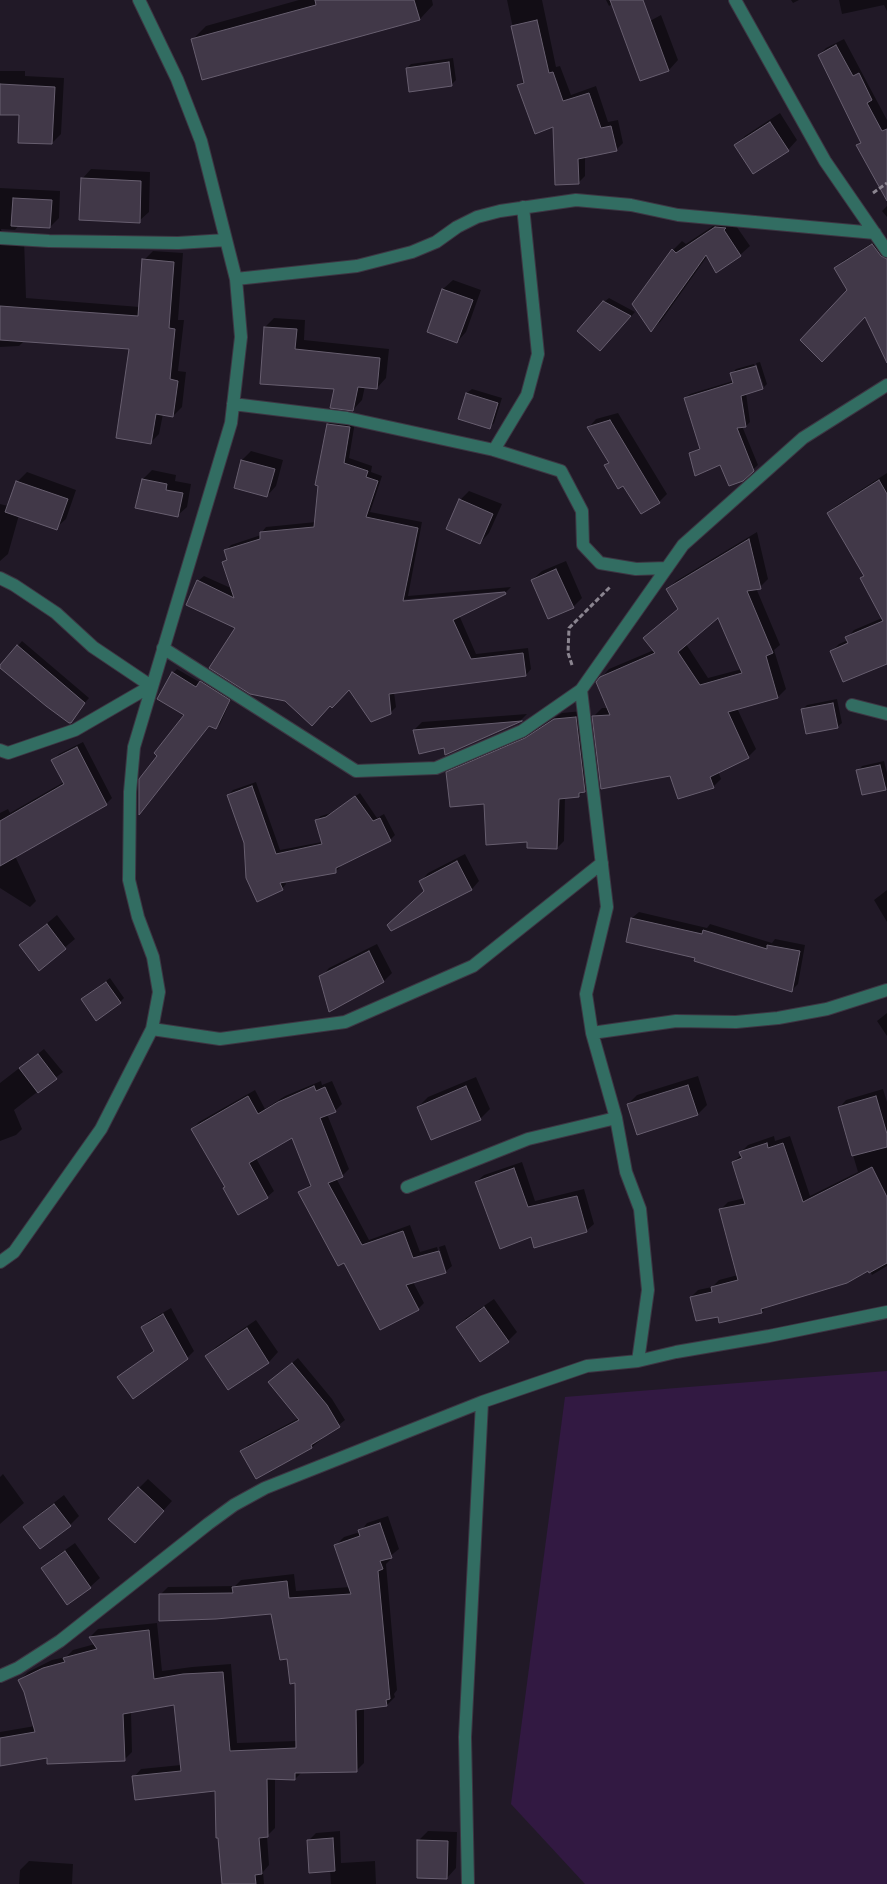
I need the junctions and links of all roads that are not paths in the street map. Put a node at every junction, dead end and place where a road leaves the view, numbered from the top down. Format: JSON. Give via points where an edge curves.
{"nodes":[{"id":1,"x":140,"y":0,"type":"edge"},
{"id":2,"x":735,"y":0,"type":"edge"},
{"id":3,"x":523,"y":208,"type":"junction"},
{"id":4,"x":875,"y":234,"type":"junction"},
{"id":5,"x":0,"y":238,"type":"edge"},
{"id":6,"x":226,"y":240,"type":"junction"},
{"id":7,"x":887,"y":252,"type":"edge"},
{"id":8,"x":236,"y":279,"type":"junction"},
{"id":9,"x":887,"y":385,"type":"edge"},
{"id":10,"x":233,"y":404,"type":"junction"},
{"id":11,"x":494,"y":450,"type":"junction"},
{"id":12,"x":667,"y":568,"type":"junction"},
{"id":13,"x":0,"y":578,"type":"edge"},
{"id":14,"x":163,"y":648,"type":"junction"},
{"id":15,"x":151,"y":686,"type":"junction"},
{"id":16,"x":581,"y":690,"type":"junction"},
{"id":17,"x":852,"y":705,"type":"dead end"},
{"id":18,"x":887,"y":714,"type":"edge"},
{"id":19,"x":0,"y":750,"type":"edge"},
{"id":20,"x":602,"y":864,"type":"junction"},
{"id":21,"x":887,"y":990,"type":"edge"},
{"id":22,"x":152,"y":1029,"type":"junction"},
{"id":23,"x":592,"y":1033,"type":"junction"},
{"id":24,"x":616,"y":1118,"type":"junction"},
{"id":25,"x":407,"y":1188,"type":"dead end"},
{"id":26,"x":0,"y":1262,"type":"edge"},
{"id":27,"x":887,"y":1312,"type":"edge"},
{"id":28,"x":638,"y":1361,"type":"junction"},
{"id":29,"x":482,"y":1402,"type":"junction"},
{"id":30,"x":0,"y":1676,"type":"edge"},
{"id":31,"x":468,"y":1884,"type":"edge"}],
"edges":[{"from":1,"to":6,"type":"street","via":[[177,79],[201,141]]},
{"from":2,"to":4,"type":"street","via":[[825,161]]},
{"from":3,"to":4,"type":"street","via":[[576,200],[631,204],[678,215]]},
{"from":3,"to":8,"type":"street","via":[[477,217],[436,242],[412,252],[357,266]]},
{"from":3,"to":11,"type":"street","via":[[538,354],[527,395]]},
{"from":4,"to":7,"type":"street"},
{"from":5,"to":6,"type":"street","via":[[178,243]]},
{"from":6,"to":8,"type":"street"},
{"from":8,"to":10,"type":"street","via":[[241,337]]},
{"from":9,"to":12,"type":"street","via":[[803,438],[683,545]]},
{"from":10,"to":11,"type":"street","via":[[347,418]]},
{"from":10,"to":14,"type":"street","via":[[231,423]]},
{"from":11,"to":12,"type":"street","via":[[561,471],[582,511],[583,545],[600,564],[636,570]]},
{"from":12,"to":16,"type":"street"},
{"from":13,"to":15,"type":"street","via":[[56,613],[93,647]]},
{"from":14,"to":15,"type":"street"},
{"from":14,"to":16,"type":"street","via":[[356,771],[436,768],[522,731]]},
{"from":15,"to":19,"type":"street","via":[[75,730],[8,752]]},
{"from":15,"to":22,"type":"street","via":[[134,747],[129,880],[153,957],[159,992]]},
{"from":16,"to":20,"type":"street"},
{"from":17,"to":18,"type":"street"},
{"from":20,"to":22,"type":"street","via":[[473,966],[345,1022],[220,1039]]},
{"from":20,"to":23,"type":"street","via":[[607,906],[586,994]]},
{"from":21,"to":23,"type":"street","via":[[827,1009],[778,1018],[736,1022],[676,1021]]},
{"from":22,"to":26,"type":"street","via":[[101,1129],[14,1252]]},
{"from":23,"to":24,"type":"street"},
{"from":24,"to":25,"type":"street","via":[[528,1139]]},
{"from":24,"to":28,"type":"street","via":[[626,1172],[640,1209],[648,1290]]},
{"from":27,"to":28,"type":"street"},
{"from":28,"to":29,"type":"street","via":[[587,1366]]},
{"from":29,"to":30,"type":"street","via":[[265,1488],[234,1505],[60,1641]]},
{"from":29,"to":31,"type":"street","via":[[466,1737]]}]}
